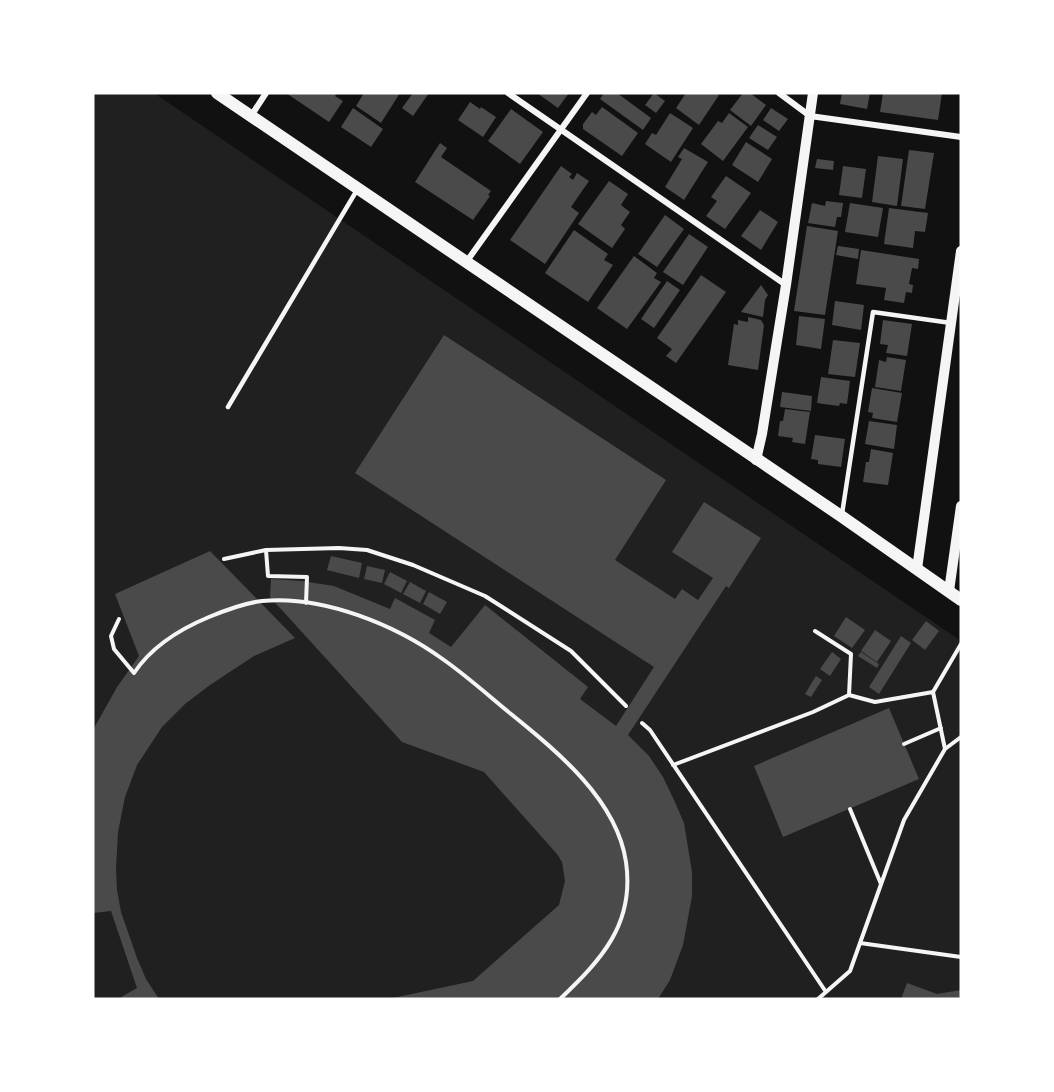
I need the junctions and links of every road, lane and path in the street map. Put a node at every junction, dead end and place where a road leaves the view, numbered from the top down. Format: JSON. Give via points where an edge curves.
{"nodes":[{"id":1,"x":217,"y":93,"type":"edge"},
{"id":2,"x":266,"y":93,"type":"edge"},
{"id":3,"x":508,"y":93,"type":"edge"},
{"id":4,"x":587,"y":93,"type":"edge"},
{"id":5,"x":779,"y":93,"type":"edge"},
{"id":6,"x":813,"y":93,"type":"edge"},
{"id":7,"x":250,"y":116,"type":"junction"},
{"id":8,"x":810,"y":116,"type":"junction"},
{"id":9,"x":561,"y":129,"type":"junction"},
{"id":10,"x":961,"y":138,"type":"edge"},
{"id":11,"x":358,"y":188,"type":"junction"},
{"id":12,"x":961,"y":251,"type":"edge"},
{"id":13,"x":467,"y":261,"type":"junction"},
{"id":14,"x":786,"y":285,"type":"junction"},
{"id":15,"x":951,"y":323,"type":"junction"},
{"id":16,"x":228,"y":407,"type":"dead end"},
{"id":17,"x":756,"y":459,"type":"junction"},
{"id":18,"x":961,"y":506,"type":"edge"},
{"id":19,"x":842,"y":516,"type":"junction"},
{"id":20,"x":266,"y":550,"type":"junction"},
{"id":21,"x":224,"y":559,"type":"dead end"},
{"id":22,"x":917,"y":569,"type":"junction"},
{"id":23,"x":949,"y":591,"type":"junction"},
{"id":24,"x":961,"y":600,"type":"edge"},
{"id":25,"x":306,"y":603,"type":"junction"},
{"id":26,"x":119,"y":619,"type":"dead end"},
{"id":27,"x":815,"y":631,"type":"dead end"},
{"id":28,"x":961,"y":644,"type":"edge"},
{"id":29,"x":933,"y":692,"type":"junction"},
{"id":30,"x":849,"y":696,"type":"junction"},
{"id":31,"x":626,"y":706,"type":"dead end"},
{"id":32,"x":642,"y":723,"type":"dead end"},
{"id":33,"x":941,"y":729,"type":"junction"},
{"id":34,"x":961,"y":736,"type":"edge"},
{"id":35,"x":904,"y":744,"type":"dead end"},
{"id":36,"x":945,"y":749,"type":"junction"},
{"id":37,"x":673,"y":765,"type":"junction"},
{"id":38,"x":850,"y":809,"type":"dead end"},
{"id":39,"x":881,"y":885,"type":"junction"},
{"id":40,"x":860,"y":944,"type":"junction"},
{"id":41,"x":961,"y":957,"type":"edge"},
{"id":42,"x":826,"y":992,"type":"junction"},
{"id":43,"x":560,"y":999,"type":"edge"},
{"id":44,"x":818,"y":999,"type":"edge"}],
"edges":[{"from":1,"to":7,"type":"main road"},
{"from":2,"to":7,"type":"street"},
{"from":3,"to":9,"type":"street"},
{"from":4,"to":9,"type":"street"},
{"from":5,"to":8,"type":"street"},
{"from":6,"to":8,"type":"street"},
{"from":7,"to":11,"type":"main road"},
{"from":8,"to":10,"type":"street"},
{"from":8,"to":14,"type":"street"},
{"from":9,"to":13,"type":"street"},
{"from":9,"to":14,"type":"street"},
{"from":11,"to":13,"type":"main road"},
{"from":11,"to":16,"type":"lane"},
{"from":12,"to":15,"type":"street"},
{"from":13,"to":17,"type":"main road"},
{"from":14,"to":17,"type":"street"},
{"from":15,"to":19,"type":"lane","via":[[873,312]]},
{"from":15,"to":22,"type":"street"},
{"from":17,"to":19,"type":"main road"},
{"from":18,"to":23,"type":"street"},
{"from":19,"to":22,"type":"main road"},
{"from":20,"to":21,"type":"path"},
{"from":20,"to":25,"type":"path","via":[[268,576],[307,577]]},
{"from":20,"to":31,"type":"path","via":[[367,550],[485,596],[571,651]]},
{"from":22,"to":23,"type":"main road"},
{"from":23,"to":24,"type":"main road"},
{"from":25,"to":26,"type":"path","via":[[273,600],[230,608],[170,638],[146,656],[134,673],[114,649],[111,636]]},
{"from":25,"to":43,"type":"path","via":[[383,624],[444,659],[557,752],[604,808],[626,862],[623,909],[606,950]]},
{"from":27,"to":30,"type":"path","via":[[851,654]]},
{"from":28,"to":29,"type":"path"},
{"from":29,"to":30,"type":"path","via":[[875,702]]},
{"from":29,"to":33,"type":"path"},
{"from":30,"to":37,"type":"path"},
{"from":32,"to":37,"type":"path"},
{"from":33,"to":35,"type":"path"},
{"from":33,"to":36,"type":"path"},
{"from":34,"to":36,"type":"path"},
{"from":36,"to":39,"type":"path","via":[[904,820]]},
{"from":37,"to":42,"type":"path"},
{"from":38,"to":39,"type":"path"},
{"from":39,"to":40,"type":"path"},
{"from":40,"to":41,"type":"path"},
{"from":40,"to":42,"type":"path","via":[[850,971]]},
{"from":42,"to":44,"type":"path"}]}
